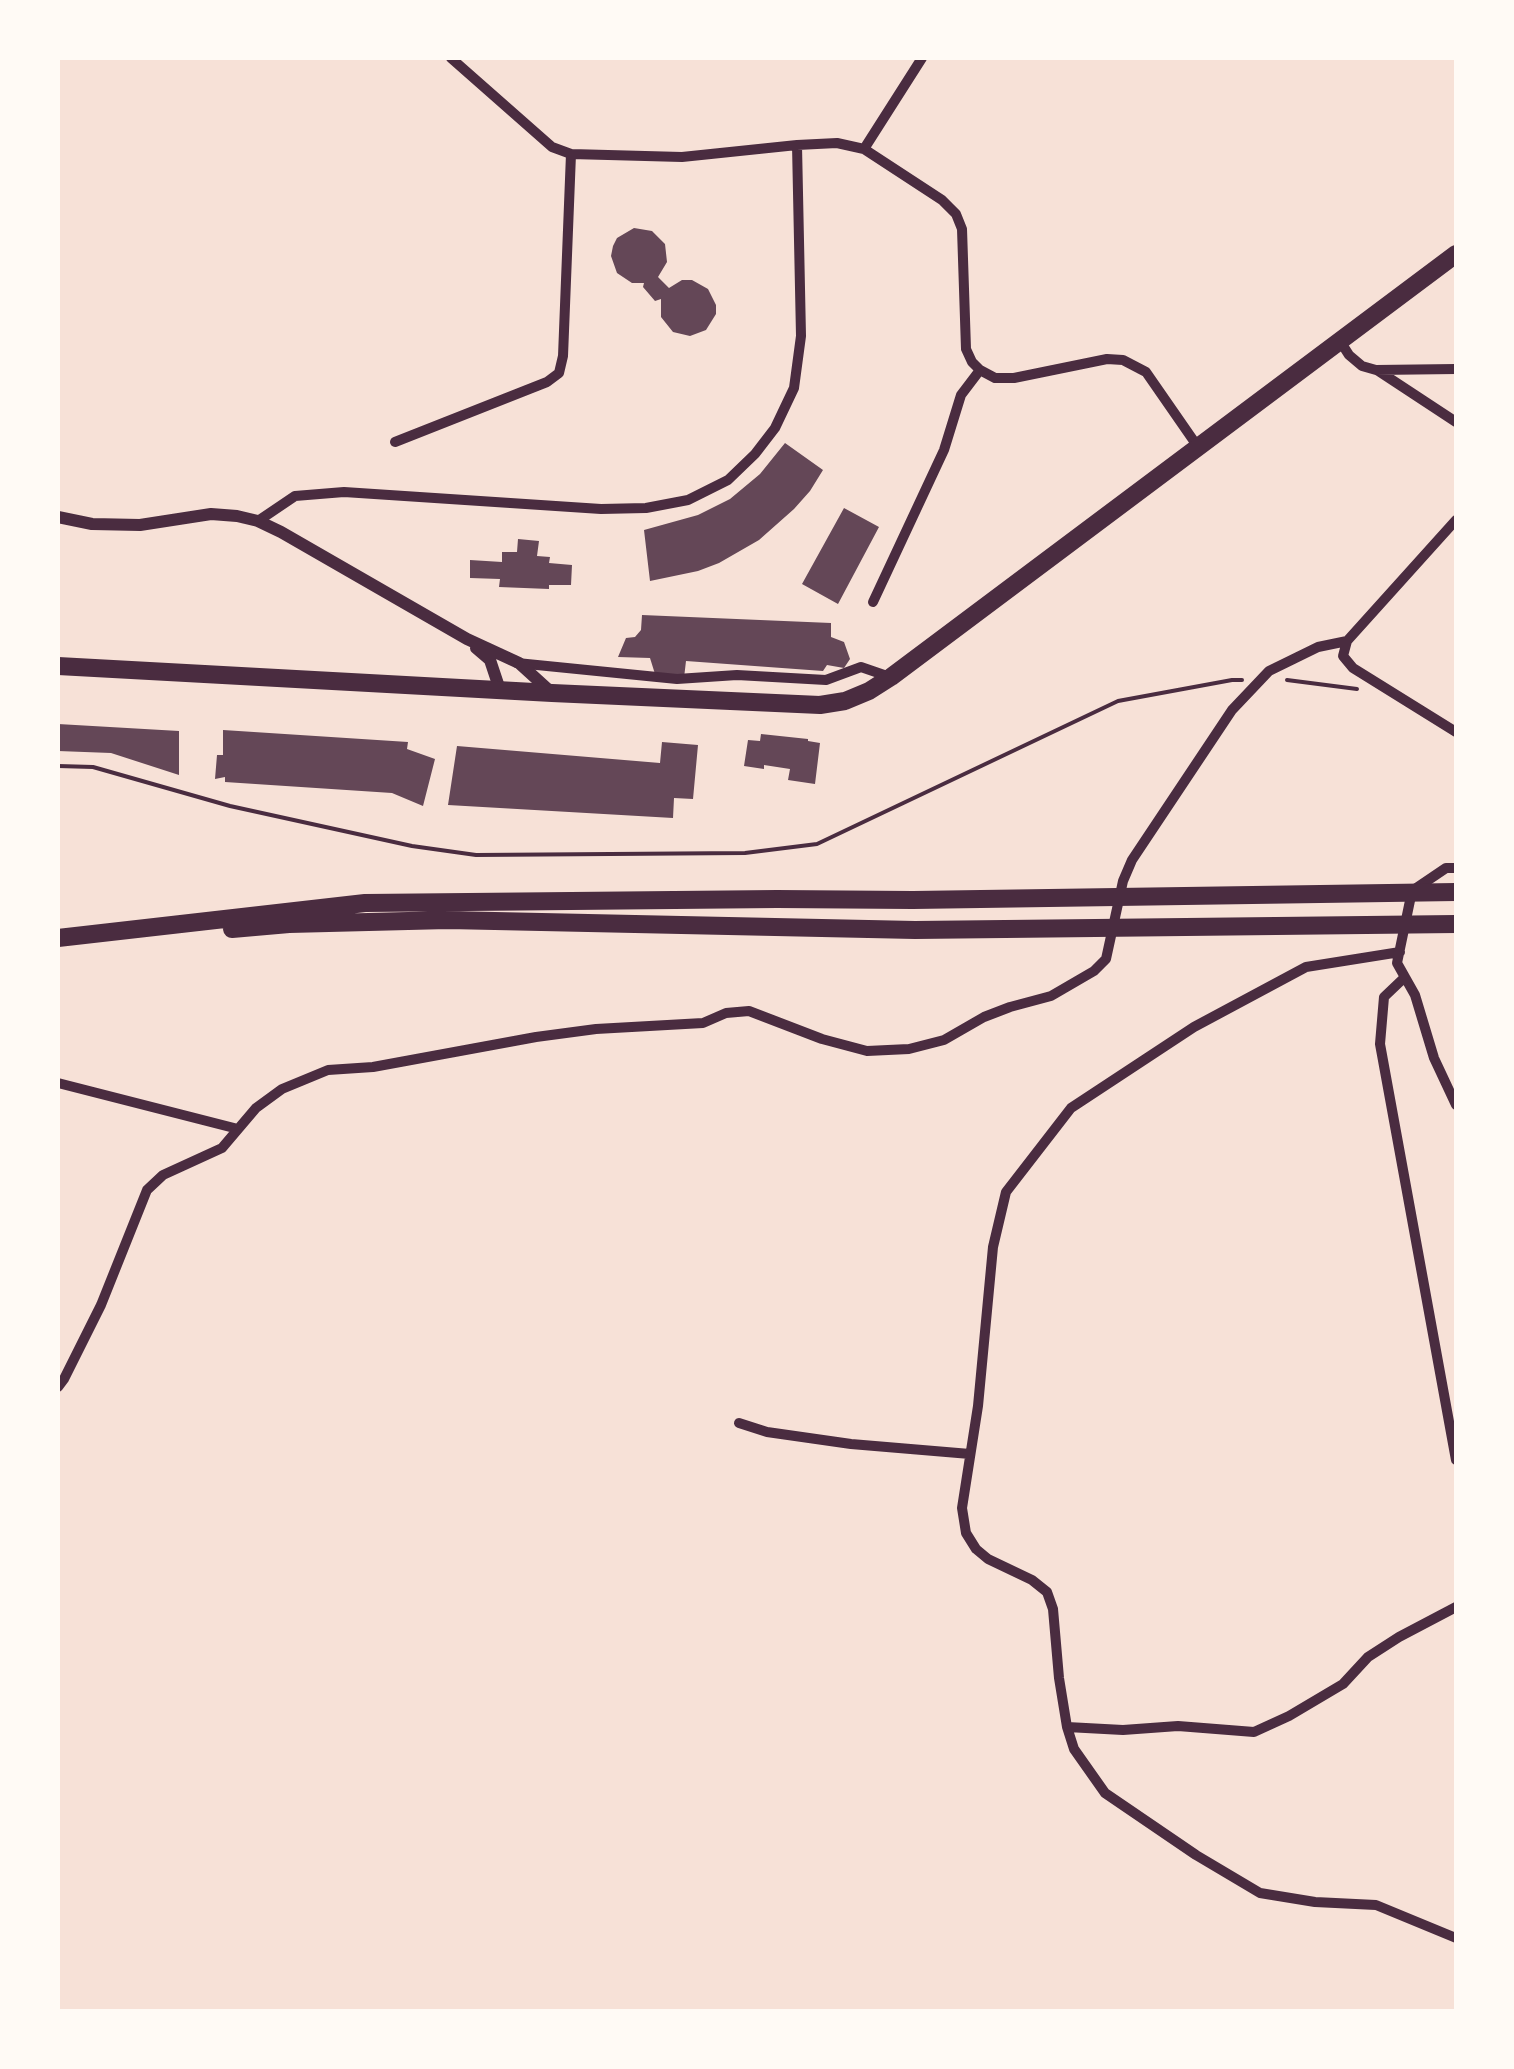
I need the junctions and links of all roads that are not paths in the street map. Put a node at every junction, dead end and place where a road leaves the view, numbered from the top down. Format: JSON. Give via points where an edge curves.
{"nodes":[{"id":1,"x":451,"y":58,"type":"edge"},
{"id":2,"x":922,"y":58,"type":"edge"},
{"id":3,"x":797,"y":145,"type":"junction"},
{"id":4,"x":864,"y":149,"type":"junction"},
{"id":5,"x":571,"y":154,"type":"junction"},
{"id":6,"x":1456,"y":254,"type":"edge"},
{"id":7,"x":1340,"y":342,"type":"junction"},
{"id":8,"x":1456,"y":369,"type":"edge"},
{"id":9,"x":980,"y":370,"type":"junction"},
{"id":10,"x":1376,"y":370,"type":"junction"},
{"id":11,"x":1456,"y":422,"type":"edge"},
{"id":12,"x":395,"y":442,"type":"dead end"},
{"id":13,"x":1198,"y":447,"type":"junction"},
{"id":14,"x":58,"y":517,"type":"edge"},
{"id":15,"x":1456,"y":520,"type":"edge"},
{"id":16,"x":258,"y":522,"type":"junction"},
{"id":17,"x":874,"y":602,"type":"dead end"},
{"id":18,"x":467,"y":639,"type":"junction"},
{"id":19,"x":1346,"y":641,"type":"junction"},
{"id":20,"x":490,"y":660,"type":"junction"},
{"id":21,"x":519,"y":663,"type":"junction"},
{"id":22,"x":58,"y":666,"type":"edge"},
{"id":23,"x":890,"y":677,"type":"junction"},
{"id":24,"x":470,"y":689,"type":"junction"},
{"id":25,"x":500,"y":690,"type":"junction"},
{"id":26,"x":552,"y":694,"type":"junction"},
{"id":27,"x":1456,"y":732,"type":"edge"},
{"id":28,"x":1456,"y":868,"type":"edge"},
{"id":29,"x":1456,"y":892,"type":"edge"},
{"id":30,"x":1456,"y":924,"type":"edge"},
{"id":31,"x":58,"y":938,"type":"edge"},
{"id":32,"x":58,"y":950,"type":"edge"},
{"id":33,"x":1400,"y":952,"type":"junction"},
{"id":34,"x":1405,"y":976,"type":"junction"},
{"id":35,"x":58,"y":1084,"type":"edge"},
{"id":36,"x":1456,"y":1105,"type":"edge"},
{"id":37,"x":238,"y":1130,"type":"junction"},
{"id":38,"x":58,"y":1388,"type":"edge"},
{"id":39,"x":739,"y":1424,"type":"dead end"},
{"id":40,"x":970,"y":1454,"type":"junction"},
{"id":41,"x":1456,"y":1460,"type":"edge"},
{"id":42,"x":1456,"y":1606,"type":"edge"},
{"id":43,"x":1068,"y":1728,"type":"junction"},
{"id":44,"x":1456,"y":1938,"type":"edge"}],
"edges":[{"from":1,"to":5,"type":"street","via":[[552,148]]},
{"from":2,"to":4,"type":"street"},
{"from":3,"to":4,"type":"street"},
{"from":3,"to":5,"type":"street","via":[[682,157]]},
{"from":3,"to":16,"type":"street","via":[[801,336],[794,388],[775,428],[728,480],[688,500],[646,508],[311,494],[294,496]]},
{"from":4,"to":9,"type":"street","via":[[956,214],[966,350]]},
{"from":5,"to":12,"type":"street","via":[[560,374]]},
{"from":6,"to":7,"type":"main road"},
{"from":7,"to":10,"type":"street","via":[[1362,366]]},
{"from":7,"to":13,"type":"main road"},
{"from":8,"to":10,"type":"street"},
{"from":9,"to":13,"type":"street","via":[[1014,378],[1123,360],[1146,372]]},
{"from":9,"to":17,"type":"street","via":[[962,395]]},
{"from":10,"to":11,"type":"street"},
{"from":13,"to":23,"type":"main road"},
{"from":14,"to":16,"type":"street","via":[[140,525],[211,514]]},
{"from":15,"to":19,"type":"street"},
{"from":16,"to":18,"type":"street"},
{"from":18,"to":20,"type":"street"},
{"from":18,"to":21,"type":"street"},
{"from":19,"to":27,"type":"street","via":[[1343,656],[1353,668]]},
{"from":19,"to":37,"type":"street","via":[[1269,671],[1232,710],[1132,860],[1106,958],[1051,996],[910,1050],[867,1051],[749,1011],[328,1070],[282,1089]]},
{"from":20,"to":21,"type":"street"},
{"from":20,"to":24,"type":"street"},
{"from":20,"to":25,"type":"street"},
{"from":21,"to":23,"type":"street","via":[[677,680],[826,680],[861,667]]},
{"from":21,"to":26,"type":"street"},
{"from":22,"to":24,"type":"main road"},
{"from":23,"to":26,"type":"main road","via":[[845,701],[820,705]]},
{"from":24,"to":25,"type":"main road"},
{"from":25,"to":26,"type":"main road"},
{"from":28,"to":33,"type":"street","via":[[1412,892]]},
{"from":29,"to":31,"type":"main road","via":[[366,903]]},
{"from":30,"to":32,"type":"main road","via":[[915,930],[448,920],[289,924]]},
{"from":33,"to":34,"type":"street","via":[[1397,964]]},
{"from":33,"to":40,"type":"street","via":[[1306,967],[1194,1027],[1071,1108],[1006,1192],[993,1246]]},
{"from":34,"to":36,"type":"street"},
{"from":34,"to":41,"type":"street","via":[[1384,996],[1380,1044]]},
{"from":35,"to":37,"type":"street"},
{"from":37,"to":38,"type":"street","via":[[222,1148],[163,1175],[147,1190],[101,1305]]},
{"from":39,"to":40,"type":"street","via":[[850,1444]]},
{"from":40,"to":43,"type":"street","via":[[962,1508],[966,1533],[988,1558],[1047,1592]]},
{"from":42,"to":43,"type":"street","via":[[1368,1657],[1342,1684],[1254,1732]]},
{"from":43,"to":44,"type":"street","via":[[1074,1749],[1105,1793],[1260,1893],[1376,1905]]}]}
